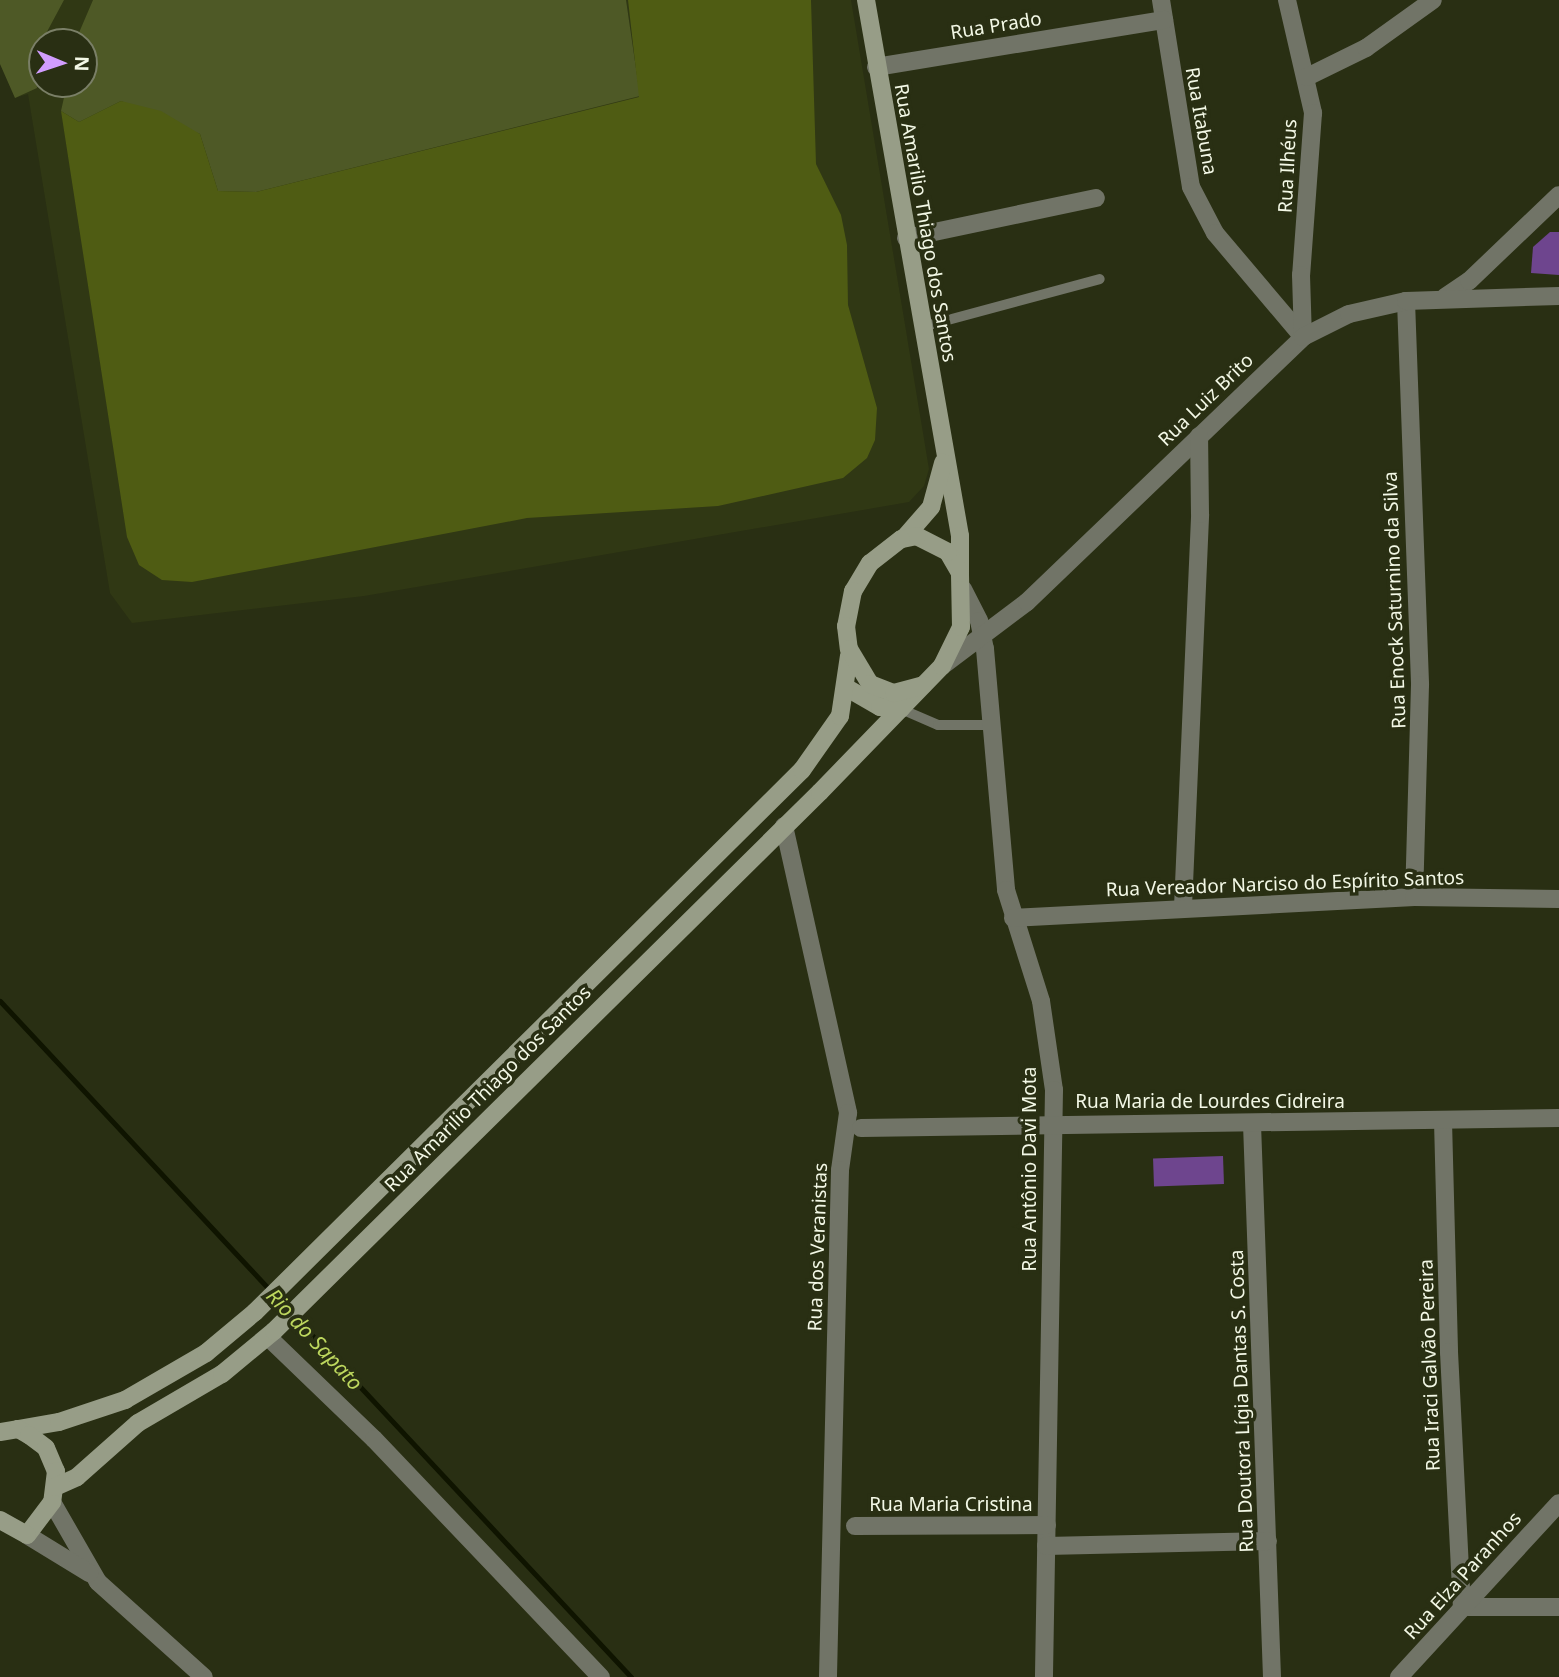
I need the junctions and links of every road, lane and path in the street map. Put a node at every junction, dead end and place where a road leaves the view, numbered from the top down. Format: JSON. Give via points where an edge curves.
{"nodes":[{"id":1,"x":866,"y":0,"type":"edge"},
{"id":2,"x":1161,"y":0,"type":"edge"},
{"id":3,"x":1287,"y":0,"type":"edge"},
{"id":4,"x":1433,"y":0,"type":"edge"},
{"id":5,"x":1164,"y":20,"type":"junction"},
{"id":6,"x":876,"y":67,"type":"junction"},
{"id":7,"x":1307,"y":77,"type":"junction"},
{"id":8,"x":1559,"y":195,"type":"edge"},
{"id":9,"x":1096,"y":198,"type":"dead end"},
{"id":10,"x":906,"y":238,"type":"junction"},
{"id":11,"x":1100,"y":279,"type":"dead end"},
{"id":12,"x":1559,"y":296,"type":"edge"},
{"id":13,"x":1445,"y":298,"type":"junction"},
{"id":14,"x":1406,"y":302,"type":"junction"},
{"id":15,"x":922,"y":327,"type":"junction"},
{"id":16,"x":1303,"y":337,"type":"junction"},
{"id":17,"x":1199,"y":436,"type":"junction"},
{"id":18,"x":944,"y":453,"type":"junction"},
{"id":19,"x":905,"y":537,"type":"junction"},
{"id":20,"x":961,"y":581,"type":"junction"},
{"id":21,"x":982,"y":634,"type":"junction"},
{"id":22,"x":849,"y":649,"type":"junction"},
{"id":23,"x":942,"y":666,"type":"junction"},
{"id":24,"x":923,"y":685,"type":"junction"},
{"id":25,"x":848,"y":688,"type":"junction"},
{"id":26,"x":901,"y":709,"type":"junction"},
{"id":27,"x":990,"y":725,"type":"junction"},
{"id":28,"x":785,"y":826,"type":"junction"},
{"id":29,"x":1414,"y":897,"type":"junction"},
{"id":30,"x":1559,"y":899,"type":"edge"},
{"id":31,"x":1183,"y":907,"type":"junction"},
{"id":32,"x":1013,"y":918,"type":"junction"},
{"id":33,"x":1559,"y":1118,"type":"edge"},
{"id":34,"x":1443,"y":1121,"type":"junction"},
{"id":35,"x":1054,"y":1124,"type":"junction"},
{"id":36,"x":1252,"y":1124,"type":"junction"},
{"id":37,"x":861,"y":1128,"type":"dead end"},
{"id":38,"x":271,"y":1334,"type":"junction"},
{"id":39,"x":9,"y":1430,"type":"edge"},
{"id":40,"x":53,"y":1494,"type":"junction"},
{"id":41,"x":1559,"y":1503,"type":"edge"},
{"id":42,"x":0,"y":1520,"type":"edge"},
{"id":43,"x":1047,"y":1525,"type":"junction"},
{"id":44,"x":855,"y":1526,"type":"dead end"},
{"id":45,"x":27,"y":1535,"type":"junction"},
{"id":46,"x":1268,"y":1541,"type":"junction"},
{"id":47,"x":1046,"y":1546,"type":"junction"},
{"id":48,"x":93,"y":1576,"type":"junction"},
{"id":49,"x":1462,"y":1607,"type":"junction"},
{"id":50,"x":1559,"y":1607,"type":"edge"},
{"id":51,"x":204,"y":1677,"type":"edge"},
{"id":52,"x":601,"y":1677,"type":"edge"},
{"id":53,"x":828,"y":1677,"type":"edge"},
{"id":54,"x":1044,"y":1677,"type":"edge"},
{"id":55,"x":1272,"y":1677,"type":"edge"},
{"id":56,"x":1399,"y":1677,"type":"edge"}],
"edges":[{"from":1,"to":6,"type":"main road","name":"Rua Amarilio Thiago dos Santos"},
{"from":2,"to":5,"type":"street","name":"Rua Itabuna"},
{"from":3,"to":7,"type":"street","name":"Rua Ilhéus"},
{"from":4,"to":7,"type":"street","via":[[1366,48]]},
{"from":5,"to":6,"type":"street","name":"Rua Prado"},
{"from":5,"to":16,"type":"street","name":"Rua Itabuna","via":[[1183,156],[1196,198],[1214,233]]},
{"from":6,"to":10,"type":"main road","name":"Rua Amarilio Thiago dos Santos"},
{"from":7,"to":16,"type":"street","name":"Rua Ilhéus","via":[[1314,142],[1301,275]]},
{"from":8,"to":13,"type":"street"},
{"from":9,"to":10,"type":"street"},
{"from":10,"to":15,"type":"main road","name":"Rua Amarilio Thiago dos Santos"},
{"from":11,"to":15,"type":"lane"},
{"from":12,"to":13,"type":"street","name":"Rua Luiz Brito"},
{"from":13,"to":14,"type":"street","name":"Rua Luiz Brito"},
{"from":14,"to":16,"type":"street","name":"Rua Luiz Brito","via":[[1349,314]]},
{"from":14,"to":29,"type":"street","name":"Rua Enock Saturnino da Silva","via":[[1419,685]]},
{"from":15,"to":18,"type":"main road","name":"Rua Amarilio Thiago dos Santos"},
{"from":16,"to":17,"type":"street","name":"Rua Luiz Brito"},
{"from":17,"to":21,"type":"street","name":"Rua Luiz Brito","via":[[1027,602]]},
{"from":17,"to":31,"type":"street","via":[[1200,514]]},
{"from":18,"to":19,"type":"main road","name":"Rua Amarilio Thiago dos Santos","via":[[931,507]]},
{"from":18,"to":20,"type":"main road","name":"Rua Amarilio Thiago dos Santos","via":[[960,536]]},
{"from":19,"to":20,"type":"main road","via":[[928,538],[939,544],[956,561]]},
{"from":19,"to":22,"type":"main road","via":[[884,550],[860,577],[848,607]]},
{"from":20,"to":21,"type":"street","name":"Rua Antônio Davi Mota"},
{"from":20,"to":23,"type":"main road","via":[[961,627]]},
{"from":21,"to":23,"type":"street","name":"Rua Luiz Brito"},
{"from":21,"to":27,"type":"street","name":"Rua Antônio Davi Mota"},
{"from":22,"to":24,"type":"main road","via":[[862,676],[882,690],[894,693]]},
{"from":22,"to":25,"type":"main road","name":"Rua Amarilio Thiago dos Santos"},
{"from":23,"to":24,"type":"main road"},
{"from":24,"to":26,"type":"main road","name":"Rua Amarilio Thiago dos Santos"},
{"from":25,"to":26,"type":"main road","via":[[880,707]]},
{"from":25,"to":39,"type":"main road","name":"Rua Amarilio Thiago dos Santos","via":[[831,735],[802,770],[255,1312],[206,1353],[125,1400],[59,1422]]},
{"from":26,"to":27,"type":"lane","via":[[938,725]]},
{"from":26,"to":28,"type":"main road","name":"Rua Amarilio Thiago dos Santos"},
{"from":27,"to":32,"type":"street","name":"Rua Antônio Davi Mota","via":[[1000,856]]},
{"from":28,"to":38,"type":"main road","name":"Rua Amarilio Thiago dos Santos"},
{"from":28,"to":53,"type":"street","name":"Rua dos Veranistas","via":[[848,1113],[841,1170]]},
{"from":29,"to":30,"type":"street","name":"Rua Vereador Narciso do Espírito Santos"},
{"from":29,"to":31,"type":"street","name":"Rua Vereador Narciso do Espírito Santos"},
{"from":31,"to":32,"type":"street","name":"Rua Vereador Narciso do Espírito Santos"},
{"from":32,"to":35,"type":"street","name":"Rua Antônio Davi Mota","via":[[1047,1030]]},
{"from":33,"to":34,"type":"street","name":"Rua Maria de Lourdes Cidreira"},
{"from":34,"to":36,"type":"street","name":"Rua Maria de Lourdes Cidreira"},
{"from":34,"to":49,"type":"street","name":"Rua Iraci Galvão Pereira","via":[[1449,1365]]},
{"from":35,"to":36,"type":"street","name":"Rua Maria de Lourdes Cidreira"},
{"from":35,"to":37,"type":"street","name":"Rua Maria de Lourdes Cidreira"},
{"from":35,"to":43,"type":"street","name":"Rua Antônio Davi Mota"},
{"from":36,"to":46,"type":"street","name":"Rua Doutora Lígia Dantas S. Costa"},
{"from":38,"to":40,"type":"main road","name":"Rua Amarilio Thiago dos Santos","via":[[222,1374],[138,1423]]},
{"from":38,"to":52,"type":"street"},
{"from":39,"to":40,"type":"main road","via":[[46,1448],[53,1459]]},
{"from":40,"to":45,"type":"main road"},
{"from":40,"to":48,"type":"street"},
{"from":41,"to":49,"type":"street","name":"Rua Elza Paranhos"},
{"from":42,"to":45,"type":"main road"},
{"from":43,"to":44,"type":"street","name":"Rua Maria Cristina"},
{"from":43,"to":47,"type":"street","name":"Rua Antônio Davi Mota"},
{"from":45,"to":48,"type":"street"},
{"from":46,"to":47,"type":"street"},
{"from":46,"to":55,"type":"street","name":"Rua Doutora Lígia Dantas S. Costa"},
{"from":47,"to":54,"type":"street","name":"Rua Antônio Davi Mota"},
{"from":48,"to":51,"type":"street"},
{"from":49,"to":50,"type":"street"},
{"from":49,"to":56,"type":"street","name":"Rua Elza Paranhos"}]}
